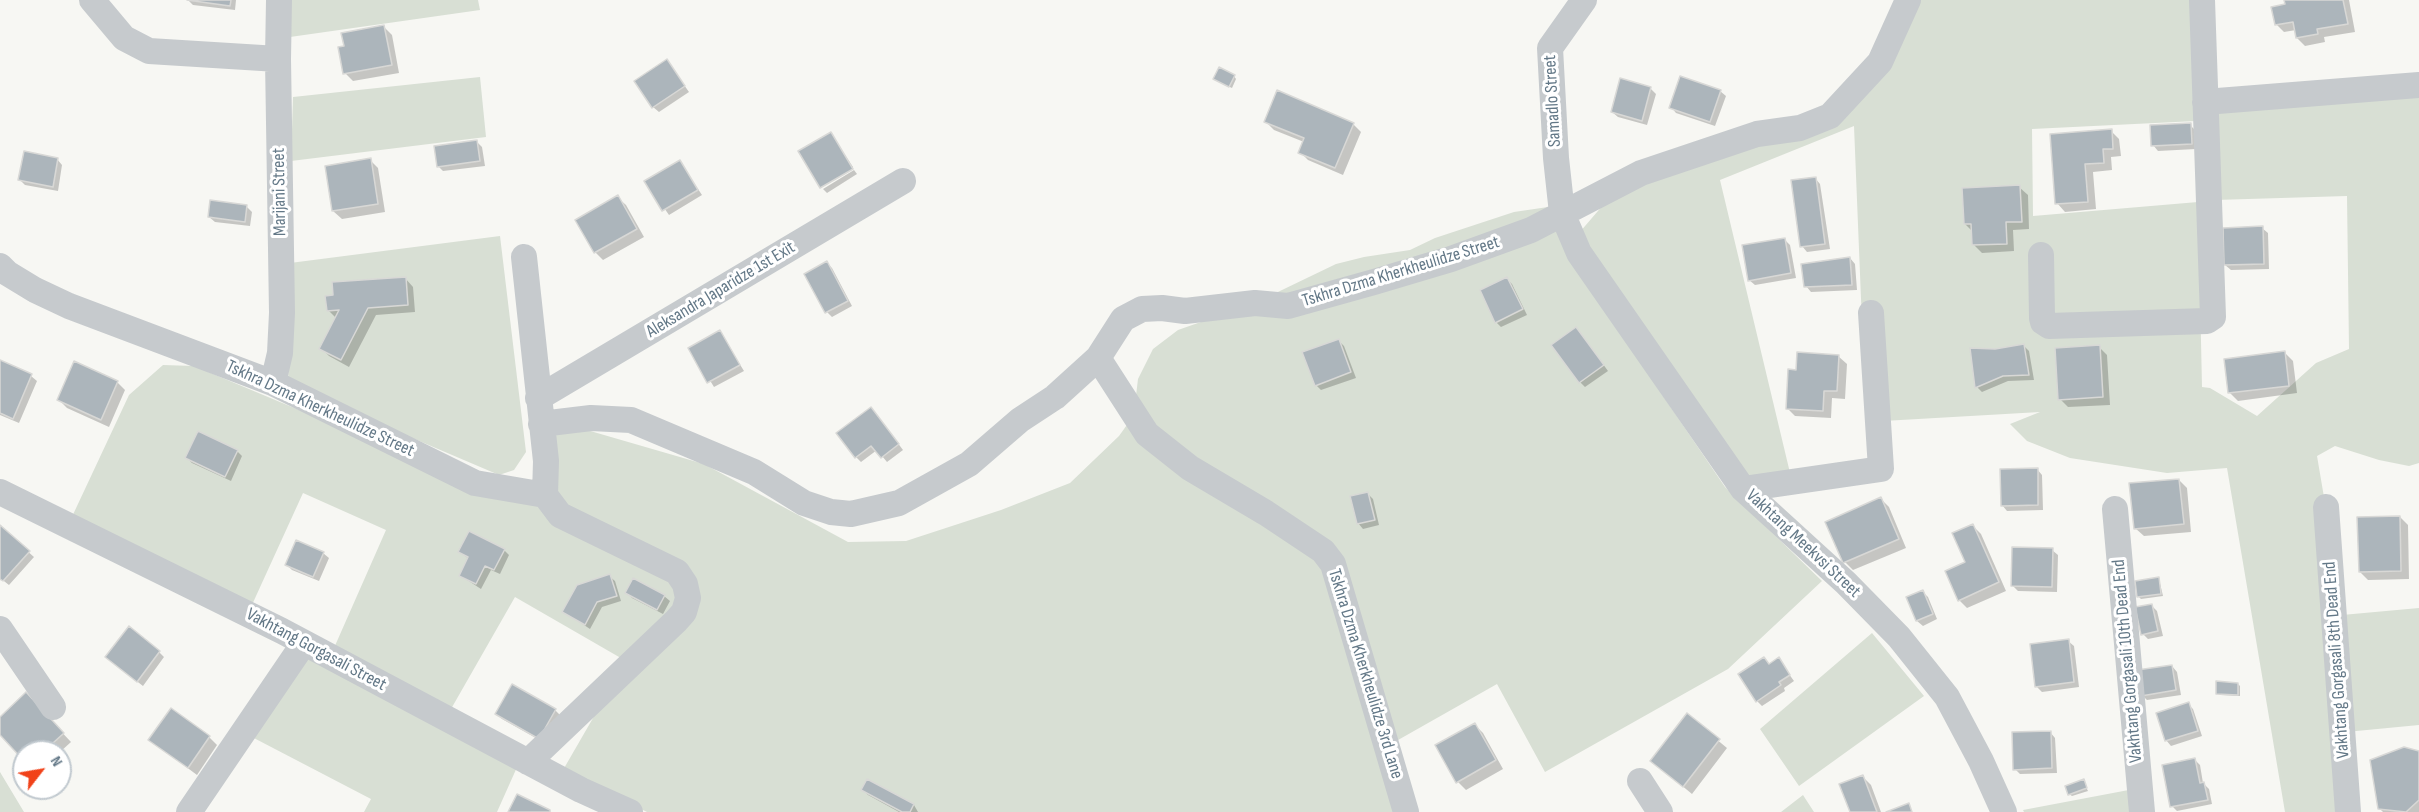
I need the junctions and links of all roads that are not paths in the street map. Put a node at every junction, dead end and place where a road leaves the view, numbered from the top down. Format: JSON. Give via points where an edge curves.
{"nodes":[{"id":1,"x":92,"y":0,"type":"edge"},
{"id":2,"x":279,"y":0,"type":"edge"},
{"id":3,"x":1584,"y":0,"type":"edge"},
{"id":4,"x":1908,"y":0,"type":"edge"},
{"id":5,"x":2202,"y":0,"type":"edge"},
{"id":6,"x":278,"y":59,"type":"junction"},
{"id":7,"x":2419,"y":85,"type":"edge"},
{"id":8,"x":2205,"y":102,"type":"junction"},
{"id":9,"x":903,"y":181,"type":"dead end"},
{"id":10,"x":1562,"y":213,"type":"junction"},
{"id":11,"x":2041,"y":255,"type":"dead end"},
{"id":12,"x":524,"y":256,"type":"dead end"},
{"id":13,"x":0,"y":266,"type":"edge"},
{"id":14,"x":1871,"y":313,"type":"dead end"},
{"id":15,"x":1098,"y":358,"type":"junction"},
{"id":16,"x":273,"y":383,"type":"junction"},
{"id":17,"x":538,"y":398,"type":"junction"},
{"id":18,"x":541,"y":424,"type":"junction"},
{"id":19,"x":1743,"y":489,"type":"junction"},
{"id":20,"x":0,"y":492,"type":"edge"},
{"id":21,"x":545,"y":495,"type":"junction"},
{"id":22,"x":2326,"y":507,"type":"dead end"},
{"id":23,"x":2115,"y":509,"type":"dead end"},
{"id":24,"x":0,"y":629,"type":"edge"},
{"id":25,"x":304,"y":643,"type":"junction"},
{"id":26,"x":53,"y":707,"type":"dead end"},
{"id":27,"x":528,"y":762,"type":"junction"},
{"id":28,"x":1640,"y":781,"type":"dead end"},
{"id":29,"x":189,"y":812,"type":"edge"},
{"id":30,"x":630,"y":812,"type":"edge"},
{"id":31,"x":1406,"y":812,"type":"edge"},
{"id":32,"x":1660,"y":812,"type":"edge"},
{"id":33,"x":2004,"y":812,"type":"edge"},
{"id":34,"x":2142,"y":812,"type":"edge"},
{"id":35,"x":2348,"y":812,"type":"edge"}],
"edges":[{"from":1,"to":6,"type":"street","via":[[124,38],[149,51]]},
{"from":2,"to":6,"type":"street","name":"Marijani Street"},
{"from":3,"to":10,"type":"street","name":"Samadlo Street","via":[[1550,48]]},
{"from":4,"to":10,"type":"street","name":"Tskhra Dzma Kherkheulidze Street","via":[[1880,62],[1830,116],[1800,128],[1757,134],[1641,173]]},
{"from":5,"to":8,"type":"street"},
{"from":6,"to":16,"type":"street","name":"Marijani Street","via":[[282,313]]},
{"from":7,"to":8,"type":"street"},
{"from":8,"to":11,"type":"street","via":[[2214,313],[2211,320],[2049,326],[2042,318]]},
{"from":9,"to":17,"type":"street","name":"Aleksandra Japaridze 1st Exit"},
{"from":10,"to":15,"type":"street","name":"Tskhra Dzma Kherkheulidze Street","via":[[1531,230],[1451,259],[1288,306],[1255,303],[1185,311],[1142,309],[1123,319]]},
{"from":10,"to":19,"type":"street","name":"Vakhtang Meekvsi Street","via":[[1579,253]]},
{"from":12,"to":17,"type":"street"},
{"from":13,"to":16,"type":"street","name":"Tskhra Dzma Kherkheulidze Street","via":[[35,290],[69,306]]},
{"from":14,"to":19,"type":"street","via":[[1881,469]]},
{"from":15,"to":18,"type":"street","name":"Tskhra Dzma Kherkheulidze Street","via":[[1080,377],[1020,420],[969,464],[899,503],[851,514],[804,503],[754,472],[632,420],[591,418]]},
{"from":15,"to":31,"type":"street","name":"Tskhra Dzma Kherkheulidze 3rd Lane","via":[[1148,434],[1190,468],[1323,551],[1333,564]]},
{"from":16,"to":21,"type":"street","name":"Tskhra Dzma Kherkheulidze Street","via":[[475,483]]},
{"from":17,"to":18,"type":"street"},
{"from":18,"to":21,"type":"street"},
{"from":19,"to":33,"type":"street","name":"Vakhtang Meekvsi Street","via":[[1899,637],[1947,697]]},
{"from":20,"to":25,"type":"street","name":"Vakhtang Gorgasali Street"},
{"from":21,"to":27,"type":"street","via":[[560,515],[677,572],[688,598],[676,621]]},
{"from":22,"to":35,"type":"street","name":"Vakhtang Gorgasali 8th Dead End"},
{"from":23,"to":34,"type":"street","name":"Vakhtang Gorgasali 10th Dead End"},
{"from":24,"to":26,"type":"street"},
{"from":25,"to":27,"type":"street","name":"Vakhtang Gorgasali Street"},
{"from":25,"to":29,"type":"street"},
{"from":27,"to":30,"type":"street","name":"Vakhtang Gorgasali Street"},
{"from":28,"to":32,"type":"street"}]}
